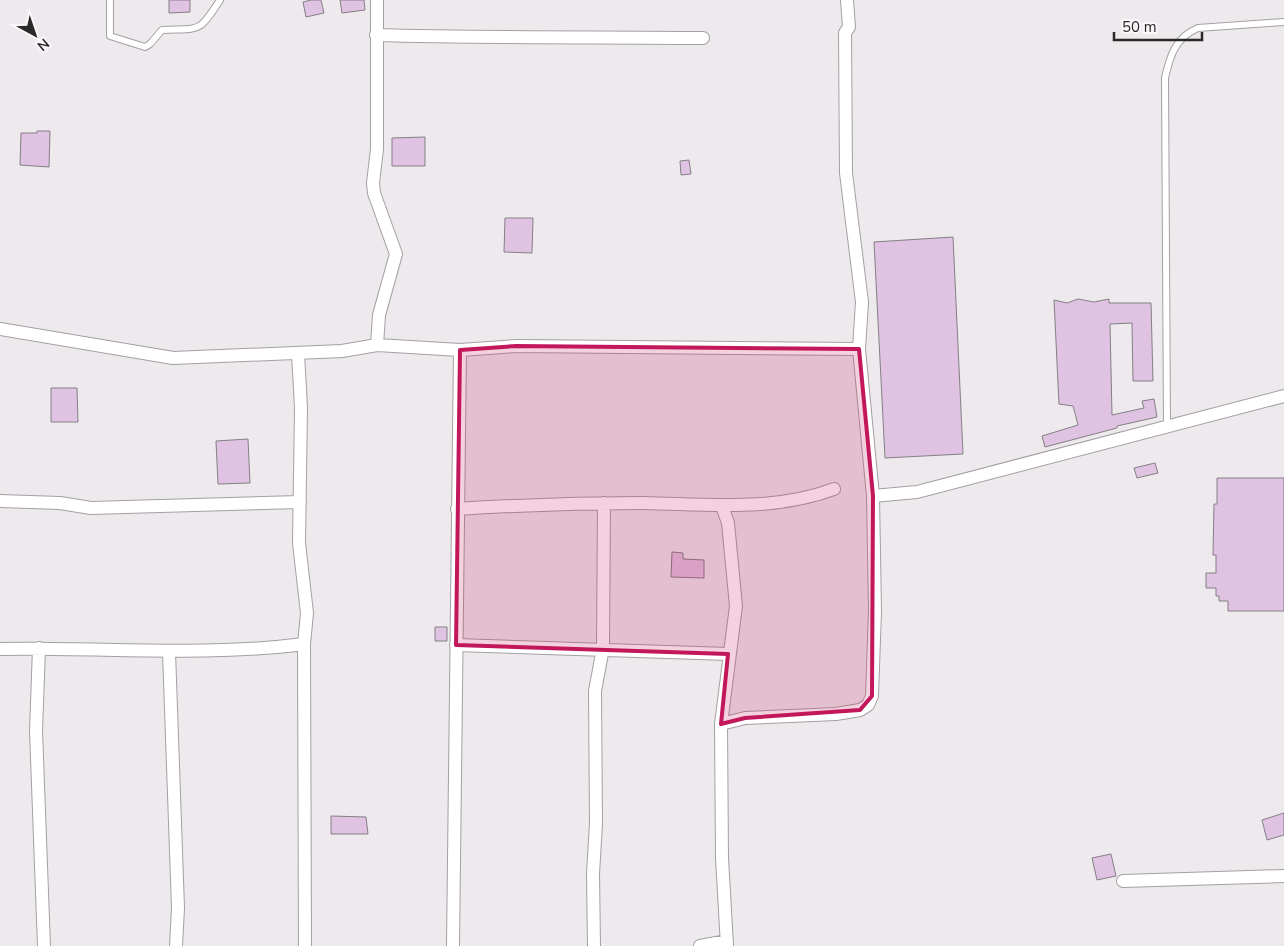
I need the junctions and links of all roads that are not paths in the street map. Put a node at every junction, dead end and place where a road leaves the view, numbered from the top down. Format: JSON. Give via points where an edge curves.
{"nodes":[{"id":1,"x":110,"y":0,"type":"edge"},
{"id":2,"x":220,"y":0,"type":"edge"},
{"id":3,"x":377,"y":0,"type":"edge"},
{"id":4,"x":846,"y":0,"type":"edge"},
{"id":5,"x":1284,"y":22,"type":"edge"},
{"id":6,"x":376,"y":35,"type":"junction"},
{"id":7,"x":703,"y":38,"type":"dead end"},
{"id":8,"x":0,"y":328,"type":"edge"},
{"id":9,"x":377,"y":346,"type":"junction"},
{"id":10,"x":859,"y":349,"type":"junction"},
{"id":11,"x":460,"y":350,"type":"junction"},
{"id":12,"x":298,"y":353,"type":"junction"},
{"id":13,"x":1284,"y":396,"type":"edge"},
{"id":14,"x":1167,"y":427,"type":"junction"},
{"id":15,"x":834,"y":489,"type":"dead end"},
{"id":16,"x":873,"y":496,"type":"junction"},
{"id":17,"x":0,"y":501,"type":"edge"},
{"id":18,"x":300,"y":502,"type":"junction"},
{"id":19,"x":604,"y":503,"type":"junction"},
{"id":20,"x":722,"y":506,"type":"junction"},
{"id":21,"x":457,"y":509,"type":"junction"},
{"id":22,"x":304,"y":644,"type":"junction"},
{"id":23,"x":456,"y":645,"type":"junction"},
{"id":24,"x":39,"y":648,"type":"junction"},
{"id":25,"x":603,"y":648,"type":"junction"},
{"id":26,"x":0,"y":649,"type":"edge"},
{"id":27,"x":169,"y":652,"type":"junction"},
{"id":28,"x":728,"y":654,"type":"junction"},
{"id":29,"x":721,"y":724,"type":"junction"},
{"id":30,"x":1284,"y":876,"type":"edge"},
{"id":31,"x":1122,"y":881,"type":"dead end"},
{"id":32,"x":727,"y":943,"type":"edge"},
{"id":33,"x":44,"y":946,"type":"edge"},
{"id":34,"x":176,"y":946,"type":"edge"},
{"id":35,"x":304,"y":946,"type":"edge"},
{"id":36,"x":453,"y":946,"type":"edge"},
{"id":37,"x":594,"y":946,"type":"edge"},
{"id":38,"x":700,"y":946,"type":"edge"}],
"edges":[{"from":1,"to":2,"type":"lane","via":[[110,36],[145,47],[162,30],[188,30],[202,26]]},
{"from":3,"to":6,"type":"street"},
{"from":4,"to":10,"type":"street","via":[[849,27],[846,33],[846,173],[862,302]]},
{"from":5,"to":14,"type":"lane","via":[[1198,28],[1177,43],[1169,58],[1165,78]]},
{"from":6,"to":7,"type":"street"},
{"from":6,"to":9,"type":"street","via":[[377,149],[373,183],[396,254],[379,315]]},
{"from":8,"to":12,"type":"street","via":[[173,358]]},
{"from":9,"to":11,"type":"street"},
{"from":9,"to":12,"type":"street"},
{"from":10,"to":11,"type":"street","via":[[516,346]]},
{"from":10,"to":16,"type":"street"},
{"from":11,"to":21,"type":"street"},
{"from":12,"to":18,"type":"street"},
{"from":13,"to":14,"type":"street"},
{"from":14,"to":16,"type":"street","via":[[916,492]]},
{"from":15,"to":20,"type":"street","via":[[810,498]]},
{"from":16,"to":29,"type":"street","via":[[875,611],[872,696],[868,704],[860,710],[836,714],[745,718]]},
{"from":17,"to":18,"type":"street","via":[[60,503],[91,508]]},
{"from":18,"to":22,"type":"street","via":[[299,563],[307,614]]},
{"from":19,"to":20,"type":"street"},
{"from":19,"to":21,"type":"street"},
{"from":19,"to":25,"type":"street"},
{"from":20,"to":28,"type":"street","via":[[728,523],[736,606]]},
{"from":21,"to":23,"type":"street"},
{"from":22,"to":27,"type":"street","via":[[256,650]]},
{"from":22,"to":35,"type":"street"},
{"from":23,"to":25,"type":"street"},
{"from":23,"to":36,"type":"street"},
{"from":24,"to":26,"type":"street"},
{"from":24,"to":27,"type":"street"},
{"from":24,"to":33,"type":"street","via":[[37,740]]},
{"from":25,"to":28,"type":"street"},
{"from":25,"to":37,"type":"street","via":[[595,691]]},
{"from":27,"to":34,"type":"street","via":[[178,908]]},
{"from":28,"to":29,"type":"street"},
{"from":29,"to":32,"type":"street","via":[[722,858]]},
{"from":30,"to":31,"type":"street"},
{"from":32,"to":38,"type":"street"}]}
